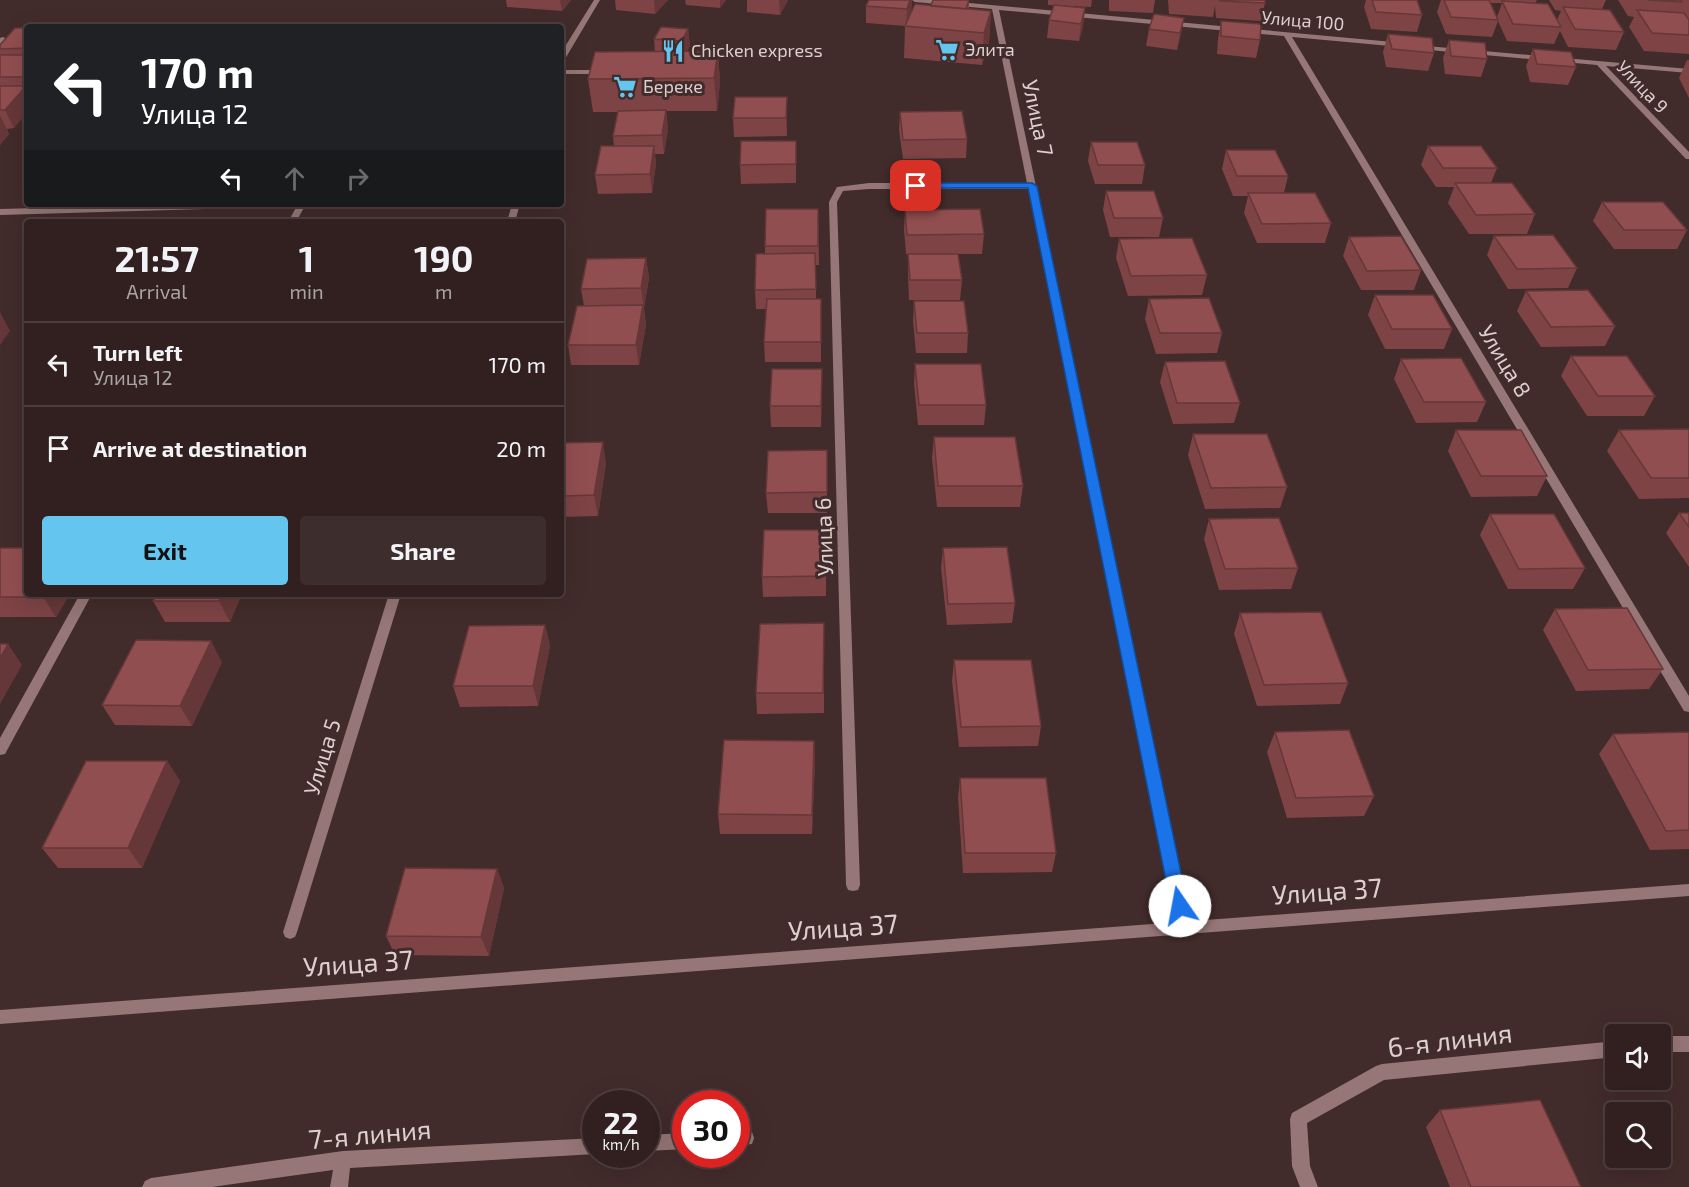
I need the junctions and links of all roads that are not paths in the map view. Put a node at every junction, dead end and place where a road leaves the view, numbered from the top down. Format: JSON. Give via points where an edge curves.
{"nodes":[{"id":1,"x":597,"y":0,"type":"edge"},
{"id":2,"x":915,"y":0,"type":"edge"},
{"id":3,"x":994,"y":8,"type":"junction"},
{"id":4,"x":1287,"y":35,"type":"junction"},
{"id":5,"x":564,"y":54,"type":"edge"},
{"id":6,"x":1599,"y":63,"type":"junction"},
{"id":7,"x":1689,"y":71,"type":"edge"},
{"id":8,"x":564,"y":72,"type":"edge"},
{"id":9,"x":617,"y":72,"type":"edge"},
{"id":10,"x":1689,"y":157,"type":"edge"},
{"id":11,"x":1032,"y":186,"type":"junction"},
{"id":12,"x":93,"y":207,"type":"edge"},
{"id":13,"x":0,"y":212,"type":"edge"},
{"id":14,"x":84,"y":597,"type":"edge"},
{"id":15,"x":394,"y":597,"type":"edge"},
{"id":16,"x":1689,"y":707,"type":"edge"},
{"id":17,"x":0,"y":750,"type":"edge"},
{"id":18,"x":853,"y":885,"type":"dead end"},
{"id":19,"x":1689,"y":890,"type":"edge"},
{"id":20,"x":1180,"y":906,"type":"dead end"},
{"id":21,"x":290,"y":932,"type":"dead end"},
{"id":22,"x":0,"y":1017,"type":"edge"},
{"id":23,"x":1671,"y":1044,"type":"edge"},
{"id":24,"x":1689,"y":1044,"type":"edge"},
{"id":25,"x":1605,"y":1050,"type":"edge"},
{"id":26,"x":582,"y":1147,"type":"edge"},
{"id":27,"x":343,"y":1160,"type":"junction"},
{"id":28,"x":151,"y":1187,"type":"edge"},
{"id":29,"x":339,"y":1187,"type":"edge"},
{"id":30,"x":1309,"y":1187,"type":"edge"}],
"edges":[{"from":1,"to":5,"type":"street"},
{"from":2,"to":3,"type":"street","name":"Улица 100"},
{"from":3,"to":4,"type":"street","name":"Улица 100"},
{"from":3,"to":11,"type":"street","name":"Улица 7"},
{"from":4,"to":6,"type":"street","name":"Улица 100"},
{"from":4,"to":16,"type":"street","name":"Улица 8"},
{"from":6,"to":7,"type":"street","name":"Улица 100"},
{"from":6,"to":10,"type":"street","name":"Улица 9"},
{"from":8,"to":9,"type":"street"},
{"from":11,"to":18,"type":"street","name":"Улица 6","via":[[869,186],[840,189],[832,202]]},
{"from":11,"to":20,"type":"street","name":"Улица 7"},
{"from":12,"to":13,"type":"street"},
{"from":14,"to":17,"type":"street"},
{"from":15,"to":21,"type":"street","name":"Улица 5"},
{"from":19,"to":22,"type":"street","name":"Улица 37"},
{"from":23,"to":24,"type":"street"},
{"from":25,"to":30,"type":"street","name":"6-я линия","via":[[1382,1072],[1299,1119],[1301,1166]]},
{"from":26,"to":27,"type":"street","name":"7-я линия"},
{"from":27,"to":28,"type":"street","name":"7-я линия"},
{"from":27,"to":29,"type":"street"}]}
